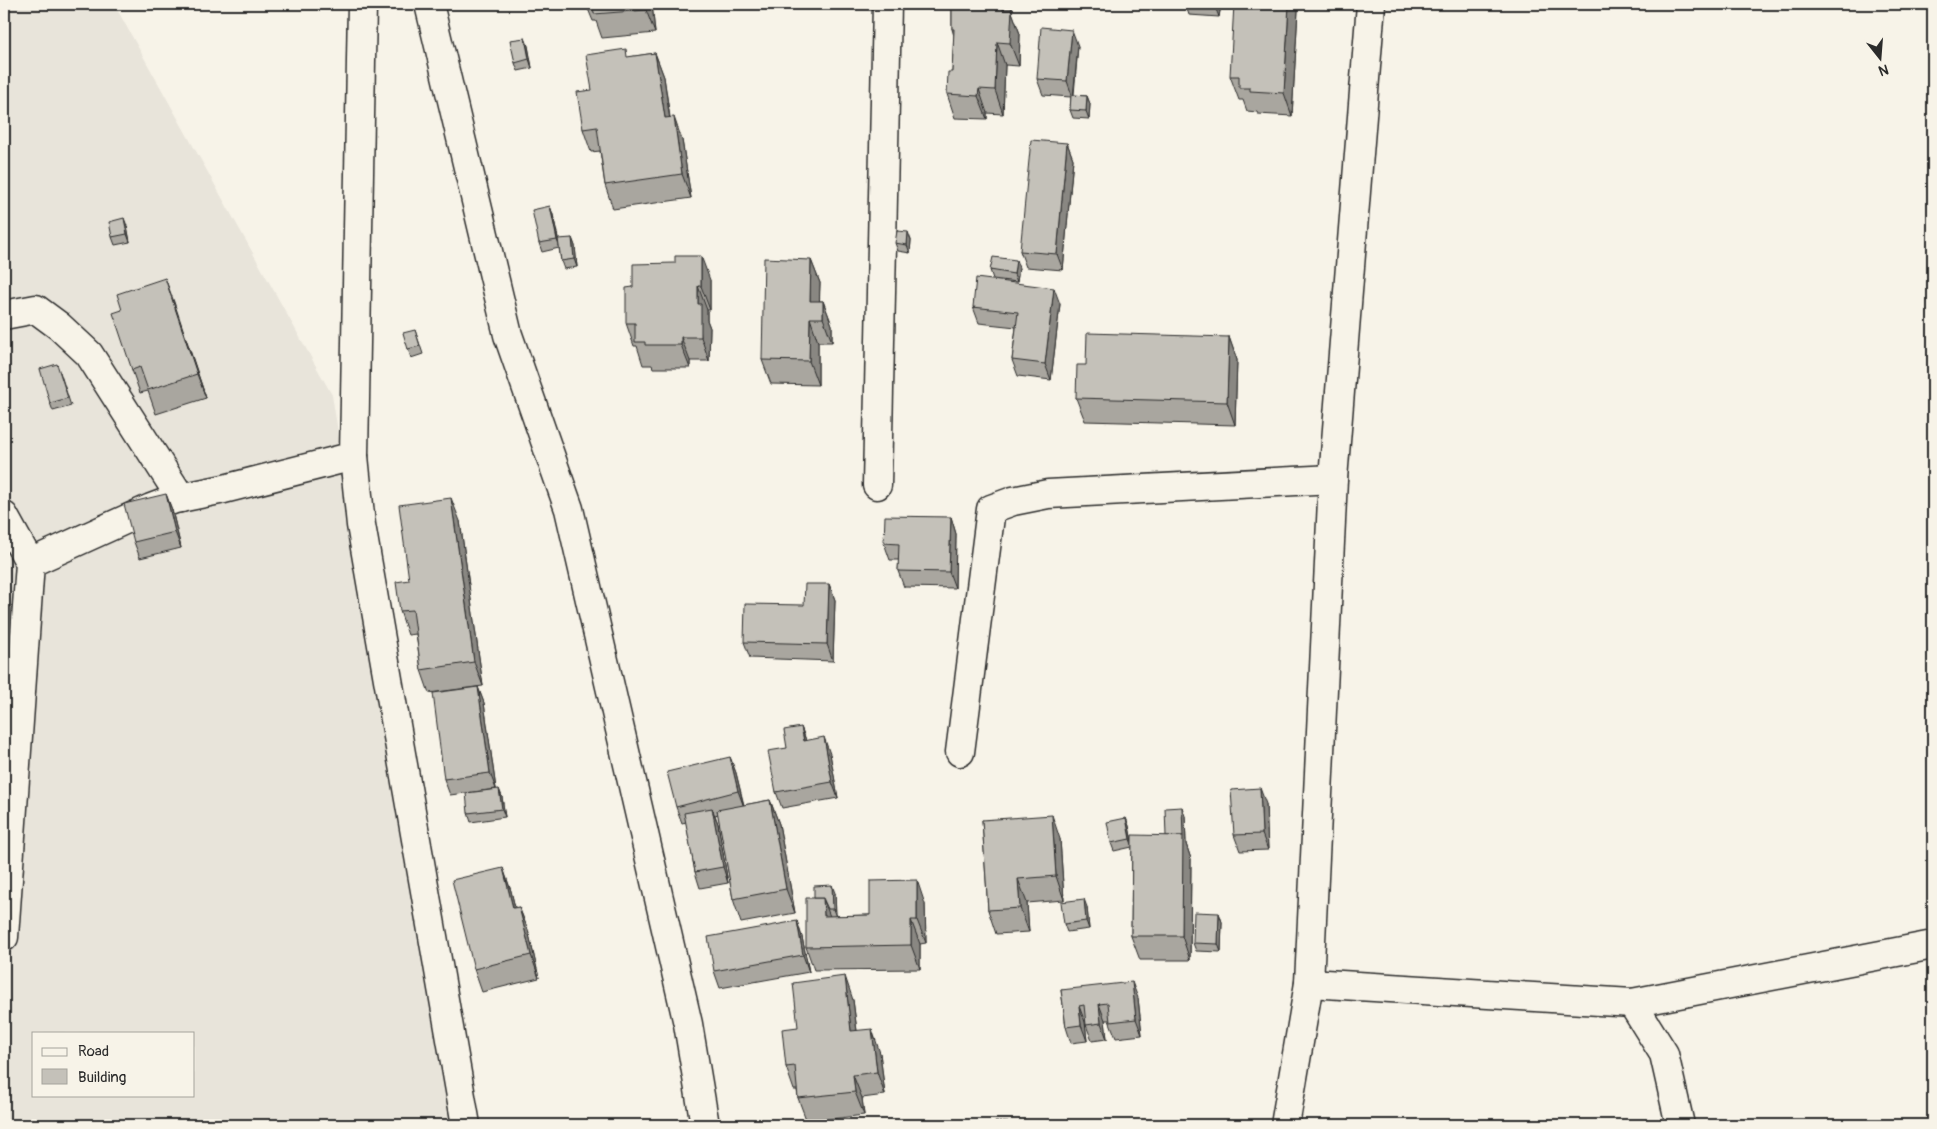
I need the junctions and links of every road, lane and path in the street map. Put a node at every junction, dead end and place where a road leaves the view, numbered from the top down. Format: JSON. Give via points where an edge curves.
{"nodes":[{"id":1,"x":362,"y":4,"type":"edge"},
{"id":2,"x":429,"y":4,"type":"edge"},
{"id":3,"x":887,"y":4,"type":"edge"},
{"id":4,"x":1371,"y":4,"type":"edge"},
{"id":5,"x":4,"y":315,"type":"edge"},
{"id":6,"x":354,"y":456,"type":"junction"},
{"id":7,"x":1333,"y":479,"type":"junction"},
{"id":8,"x":877,"y":485,"type":"dead end"},
{"id":9,"x":181,"y":498,"type":"junction"},
{"id":10,"x":4,"y":516,"type":"edge"},
{"id":11,"x":30,"y":563,"type":"junction"},
{"id":12,"x":960,"y":752,"type":"dead end"},
{"id":13,"x":4,"y":937,"type":"edge"},
{"id":14,"x":1933,"y":945,"type":"edge"},
{"id":15,"x":1309,"y":983,"type":"junction"},
{"id":16,"x":1632,"y":1003,"type":"junction"},
{"id":17,"x":466,"y":1125,"type":"edge"},
{"id":18,"x":704,"y":1125,"type":"edge"},
{"id":19,"x":1285,"y":1125,"type":"edge"},
{"id":20,"x":1680,"y":1125,"type":"edge"}],
"edges":[{"from":1,"to":6,"type":"street"},
{"from":2,"to":18,"type":"street","via":[[508,335],[569,509],[688,1024]]},
{"from":3,"to":8,"type":"street"},
{"from":4,"to":7,"type":"street"},
{"from":5,"to":9,"type":"street","via":[[36,310],[89,354]]},
{"from":6,"to":9,"type":"street"},
{"from":6,"to":17,"type":"street","via":[[360,525]]},
{"from":7,"to":12,"type":"street","via":[[1048,494],[991,509]]},
{"from":7,"to":15,"type":"street"},
{"from":9,"to":11,"type":"street","via":[[151,508]]},
{"from":10,"to":11,"type":"street"},
{"from":11,"to":13,"type":"street"},
{"from":14,"to":16,"type":"street"},
{"from":15,"to":16,"type":"street"},
{"from":15,"to":19,"type":"street"},
{"from":16,"to":20,"type":"street","via":[[1664,1054]]}]}
